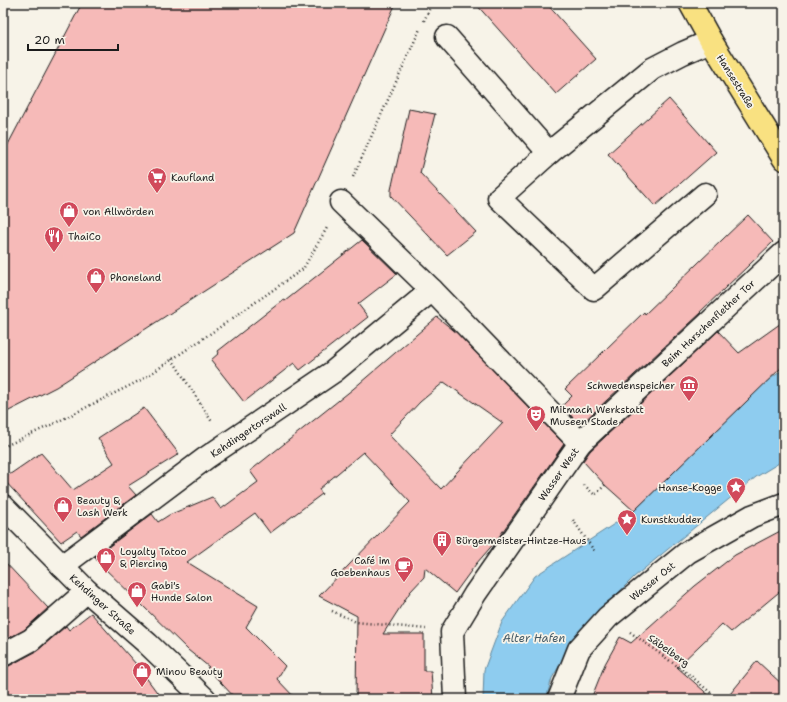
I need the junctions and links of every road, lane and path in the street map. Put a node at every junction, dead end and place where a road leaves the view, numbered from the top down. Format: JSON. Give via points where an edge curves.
{"nodes":[{"id":1,"x":432,"y":3,"type":"edge"},
{"id":2,"x":690,"y":3,"type":"edge"},
{"id":3,"x":447,"y":37,"type":"dead end"},
{"id":4,"x":711,"y":41,"type":"junction"},
{"id":5,"x":549,"y":153,"type":"junction"},
{"id":6,"x":784,"y":159,"type":"edge"},
{"id":7,"x":705,"y":194,"type":"dead end"},
{"id":8,"x":341,"y":202,"type":"junction"},
{"id":9,"x":784,"y":253,"type":"edge"},
{"id":10,"x":432,"y":290,"type":"junction"},
{"id":11,"x":172,"y":358,"type":"junction"},
{"id":12,"x":580,"y":443,"type":"junction"},
{"id":13,"x":226,"y":445,"type":"junction"},
{"id":14,"x":3,"y":447,"type":"edge"},
{"id":15,"x":604,"y":485,"type":"dead end"},
{"id":16,"x":599,"y":491,"type":"dead end"},
{"id":17,"x":784,"y":504,"type":"edge"},
{"id":18,"x":3,"y":506,"type":"edge"},
{"id":19,"x":573,"y":520,"type":"dead end"},
{"id":20,"x":595,"y":552,"type":"dead end"},
{"id":21,"x":62,"y":566,"type":"junction"},
{"id":22,"x":87,"y":591,"type":"junction"},
{"id":23,"x":332,"y":611,"type":"dead end"},
{"id":24,"x":608,"y":617,"type":"junction"},
{"id":25,"x":452,"y":632,"type":"junction"},
{"id":26,"x":3,"y":655,"type":"edge"},
{"id":27,"x":205,"y":699,"type":"edge"},
{"id":28,"x":454,"y":699,"type":"edge"},
{"id":29,"x":559,"y":699,"type":"edge"},
{"id":30,"x":718,"y":699,"type":"edge"}],
"edges":[{"from":1,"to":8,"type":"path"},
{"from":2,"to":4,"type":"main road","name":"Hansestraße"},
{"from":3,"to":5,"type":"street"},
{"from":4,"to":5,"type":"street","via":[[652,69]]},
{"from":4,"to":6,"type":"main road","name":"Hansestraße"},
{"from":5,"to":7,"type":"street","via":[[499,198],[594,289]]},
{"from":8,"to":10,"type":"street","name":"Wasser West"},
{"from":8,"to":11,"type":"path","via":[[303,269]]},
{"from":9,"to":12,"type":"street","name":"Beim Harschenflether Tor"},
{"from":10,"to":12,"type":"street","name":"Wasser West"},
{"from":10,"to":13,"type":"street","name":"Kehdingertorswall","via":[[333,372]]},
{"from":11,"to":13,"type":"path"},
{"from":11,"to":14,"type":"path","via":[[143,379]]},
{"from":12,"to":25,"type":"street","name":"Wasser West","via":[[475,594]]},
{"from":13,"to":21,"type":"street","name":"Kehdingertorswall"},
{"from":15,"to":16,"type":"path"},
{"from":17,"to":24,"type":"street","name":"Wasser Ost","via":[[752,516],[688,552]]},
{"from":18,"to":21,"type":"street","name":"Kehdinger Straße"},
{"from":19,"to":20,"type":"path"},
{"from":21,"to":22,"type":"street","name":"Kehdinger Straße"},
{"from":22,"to":26,"type":"street","via":[[31,640]]},
{"from":22,"to":27,"type":"street","name":"Kehdinger Straße","via":[[148,644]]},
{"from":23,"to":25,"type":"path","via":[[356,622]]},
{"from":24,"to":29,"type":"street","name":"Wasser Ost","via":[[579,649]]},
{"from":24,"to":30,"type":"path","name":"Säbelberg","via":[[691,676]]},
{"from":25,"to":28,"type":"street"}]}
